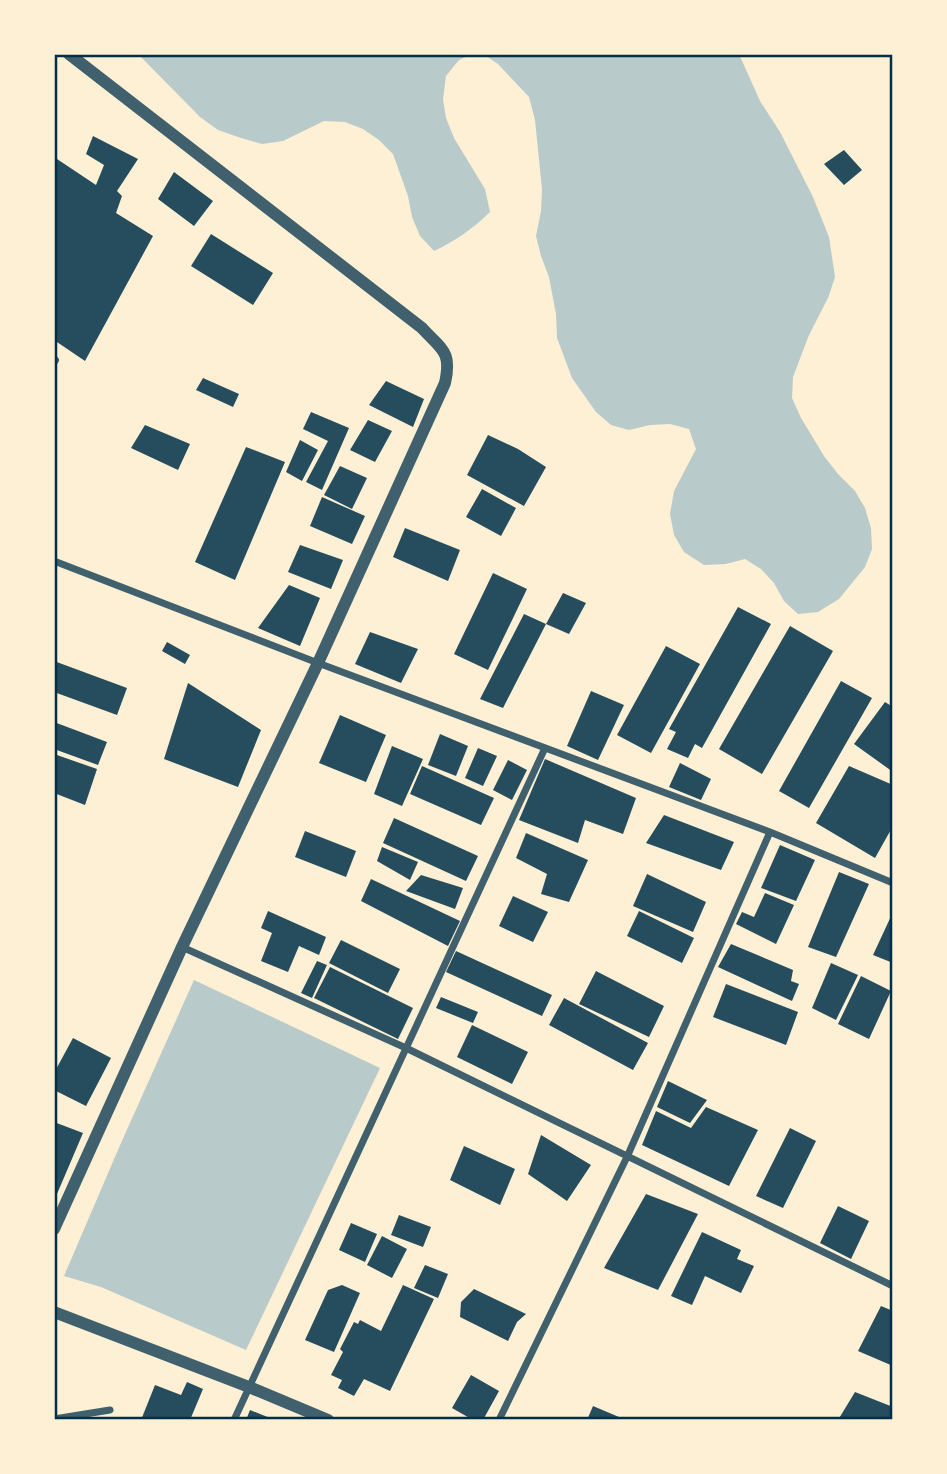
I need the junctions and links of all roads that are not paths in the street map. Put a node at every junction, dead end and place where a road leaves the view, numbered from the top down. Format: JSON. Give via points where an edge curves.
{"nodes":[{"id":1,"x":69,"y":54,"type":"edge"},
{"id":2,"x":54,"y":356,"type":"edge"},
{"id":3,"x":54,"y":365,"type":"edge"},
{"id":4,"x":54,"y":561,"type":"edge"},
{"id":5,"x":318,"y":663,"type":"junction"},
{"id":6,"x":545,"y":748,"type":"junction"},
{"id":7,"x":770,"y":832,"type":"junction"},
{"id":8,"x":893,"y":883,"type":"edge"},
{"id":9,"x":182,"y":947,"type":"junction"},
{"id":10,"x":406,"y":1048,"type":"junction"},
{"id":11,"x":627,"y":1157,"type":"junction"},
{"id":12,"x":54,"y":1229,"type":"edge"},
{"id":13,"x":893,"y":1286,"type":"edge"},
{"id":14,"x":54,"y":1312,"type":"edge"},
{"id":15,"x":248,"y":1387,"type":"junction"},
{"id":16,"x":110,"y":1410,"type":"dead end"},
{"id":17,"x":54,"y":1419,"type":"edge"},
{"id":18,"x":234,"y":1420,"type":"edge"},
{"id":19,"x":328,"y":1420,"type":"edge"},
{"id":20,"x":499,"y":1420,"type":"edge"}],
"edges":[{"from":1,"to":5,"type":"street","via":[[422,328],[446,355],[445,383]]},
{"from":2,"to":3,"type":"lane"},
{"from":4,"to":5,"type":"street"},
{"from":5,"to":6,"type":"street"},
{"from":5,"to":9,"type":"street"},
{"from":6,"to":7,"type":"street"},
{"from":6,"to":10,"type":"street"},
{"from":7,"to":8,"type":"street"},
{"from":7,"to":11,"type":"street"},
{"from":9,"to":10,"type":"street"},
{"from":9,"to":12,"type":"street"},
{"from":10,"to":11,"type":"street"},
{"from":10,"to":15,"type":"street"},
{"from":11,"to":13,"type":"street"},
{"from":11,"to":20,"type":"street"},
{"from":14,"to":15,"type":"street"},
{"from":15,"to":18,"type":"street"},
{"from":15,"to":19,"type":"street"},
{"from":16,"to":17,"type":"street"}]}
